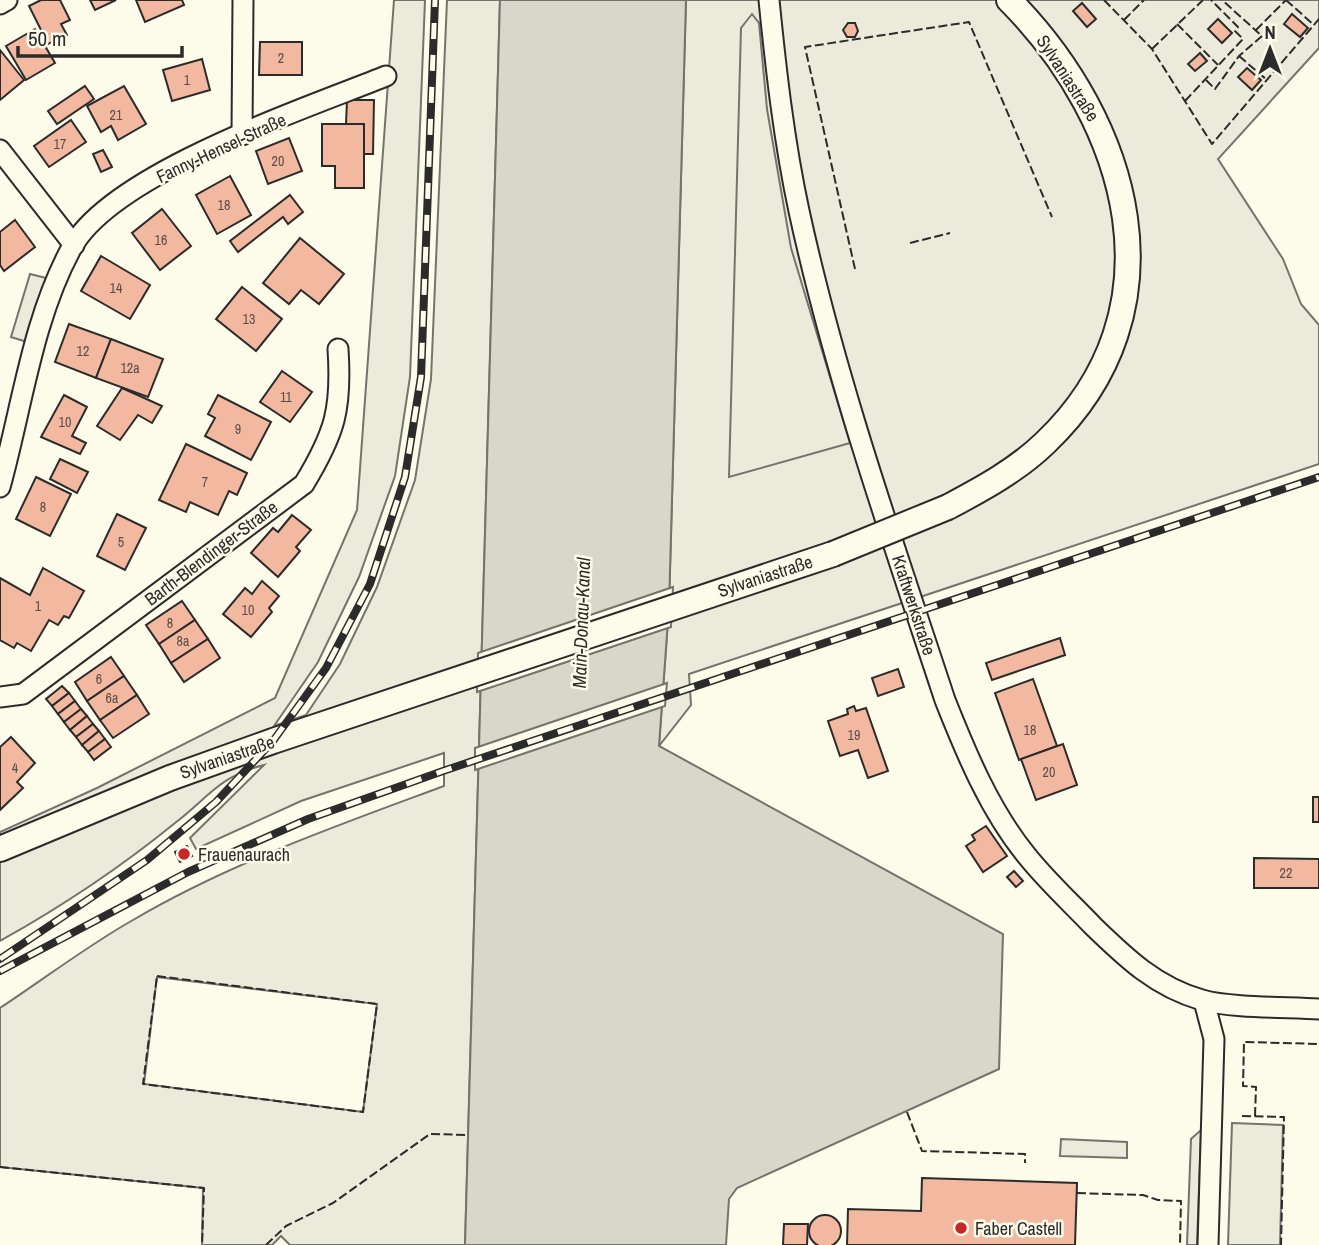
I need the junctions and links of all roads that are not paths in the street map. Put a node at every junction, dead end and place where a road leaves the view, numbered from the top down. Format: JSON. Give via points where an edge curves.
{"nodes":[{"id":1,"x":7,"y":0,"type":"edge"},
{"id":2,"x":243,"y":0,"type":"edge"},
{"id":3,"x":769,"y":0,"type":"edge"},
{"id":4,"x":1009,"y":0,"type":"edge"},
{"id":5,"x":0,"y":4,"type":"edge"},
{"id":6,"x":386,"y":76,"type":"dead end"},
{"id":7,"x":242,"y":135,"type":"junction"},
{"id":8,"x":0,"y":150,"type":"edge"},
{"id":9,"x":74,"y":245,"type":"junction"},
{"id":10,"x":338,"y":349,"type":"dead end"},
{"id":11,"x":6,"y":444,"type":"edge"},
{"id":12,"x":0,"y":487,"type":"edge"},
{"id":13,"x":0,"y":697,"type":"edge"},
{"id":14,"x":0,"y":849,"type":"edge"},
{"id":15,"x":1204,"y":1001,"type":"junction"},
{"id":16,"x":1319,"y":1009,"type":"edge"},
{"id":17,"x":1208,"y":1245,"type":"edge"}],
"edges":[{"from":1,"to":5,"type":"street"},
{"from":2,"to":7,"type":"street"},
{"from":3,"to":15,"type":"street","name":"Kraftwerkstraße","via":[[799,211],[828,327],[926,643],[966,753],[1025,855],[1062,895],[1142,971],[1164,986]]},
{"from":4,"to":14,"type":"street","name":"Sylvaniastraße","bridge":true,"via":[[1066,69],[1094,115],[1125,209],[1126,288],[1110,348],[1066,420],[1046,443],[948,508],[833,554],[170,778]]},
{"from":6,"to":7,"type":"street","name":"Fanny-Hensel-Straße"},
{"from":7,"to":9,"type":"street","name":"Fanny-Hensel-Straße","via":[[173,166],[122,197]]},
{"from":8,"to":9,"type":"street"},
{"from":9,"to":11,"type":"street","name":"Fanny-Hensel-Straße","via":[[55,283]]},
{"from":10,"to":13,"type":"street","name":"Barth-Blendinger-Straße","via":[[337,418],[304,484],[23,694]]},
{"from":11,"to":12,"type":"street","name":"Fanny-Hensel-Straße"},
{"from":15,"to":16,"type":"street","name":"Kraftwerkstraße"},
{"from":15,"to":17,"type":"street","via":[[1214,1039]]}]}
